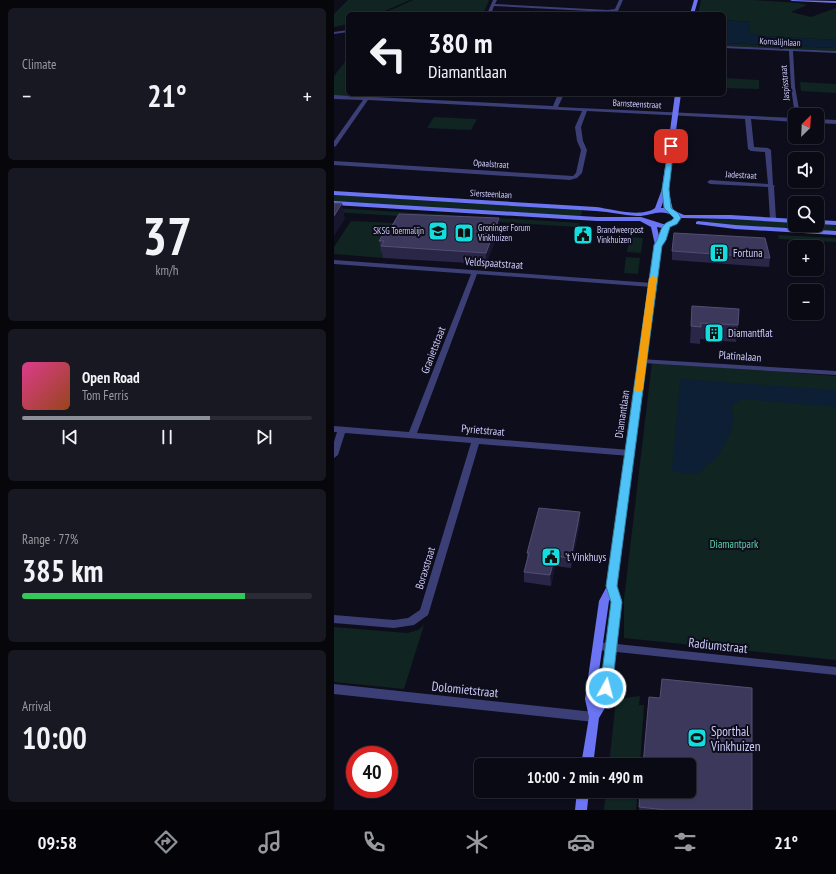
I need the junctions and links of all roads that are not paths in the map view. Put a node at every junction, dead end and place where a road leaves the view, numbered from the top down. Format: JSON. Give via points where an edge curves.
{"nodes":[{"id":1,"x":495,"y":0,"type":"edge"},
{"id":2,"x":621,"y":0,"type":"edge"},
{"id":3,"x":696,"y":0,"type":"edge"},
{"id":4,"x":792,"y":0,"type":"edge"},
{"id":5,"x":836,"y":2,"type":"edge"},
{"id":6,"x":492,"y":5,"type":"junction"},
{"id":7,"x":490,"y":12,"type":"edge"},
{"id":8,"x":693,"y":12,"type":"edge"},
{"id":9,"x":346,"y":31,"type":"edge"},
{"id":10,"x":335,"y":32,"type":"edge"},
{"id":11,"x":726,"y":47,"type":"edge"},
{"id":12,"x":791,"y":50,"type":"junction"},
{"id":13,"x":836,"y":52,"type":"edge"},
{"id":14,"x":559,"y":96,"type":"edge"},
{"id":15,"x":678,"y":96,"type":"edge"},
{"id":16,"x":334,"y":97,"type":"edge"},
{"id":17,"x":366,"y":99,"type":"junction"},
{"id":18,"x":555,"y":108,"type":"junction"},
{"id":19,"x":796,"y":108,"type":"edge"},
{"id":20,"x":585,"y":110,"type":"junction"},
{"id":21,"x":675,"y":114,"type":"junction"},
{"id":22,"x":748,"y":118,"type":"junction"},
{"id":23,"x":788,"y":120,"type":"edge"},
{"id":24,"x":824,"y":121,"type":"edge"},
{"id":25,"x":836,"y":122,"type":"edge"},
{"id":26,"x":334,"y":145,"type":"edge"},
{"id":27,"x":334,"y":163,"type":"edge"},
{"id":28,"x":710,"y":182,"type":"dead end"},
{"id":29,"x":772,"y":186,"type":"junction"},
{"id":30,"x":665,"y":189,"type":"junction"},
{"id":31,"x":334,"y":193,"type":"edge"},
{"id":32,"x":334,"y":203,"type":"edge"},
{"id":33,"x":656,"y":210,"type":"junction"},
{"id":34,"x":670,"y":211,"type":"junction"},
{"id":35,"x":646,"y":217,"type":"junction"},
{"id":36,"x":676,"y":219,"type":"junction"},
{"id":37,"x":773,"y":219,"type":"junction"},
{"id":38,"x":788,"y":220,"type":"edge"},
{"id":39,"x":824,"y":222,"type":"edge"},
{"id":40,"x":836,"y":223,"type":"edge"},
{"id":41,"x":653,"y":224,"type":"junction"},
{"id":42,"x":667,"y":225,"type":"junction"},
{"id":43,"x":836,"y":233,"type":"edge"},
{"id":44,"x":658,"y":245,"type":"junction"},
{"id":45,"x":334,"y":262,"type":"edge"},
{"id":46,"x":475,"y":272,"type":"junction"},
{"id":47,"x":652,"y":285,"type":"junction"},
{"id":48,"x":643,"y":361,"type":"junction"},
{"id":49,"x":836,"y":373,"type":"edge"},
{"id":50,"x":338,"y":429,"type":"edge"},
{"id":51,"x":412,"y":435,"type":"junction"},
{"id":52,"x":476,"y":441,"type":"junction"},
{"id":53,"x":630,"y":453,"type":"junction"},
{"id":54,"x":334,"y":455,"type":"edge"},
{"id":55,"x":612,"y":586,"type":"junction"},
{"id":56,"x":334,"y":618,"type":"edge"},
{"id":57,"x":598,"y":646,"type":"junction"},
{"id":58,"x":611,"y":648,"type":"junction"},
{"id":59,"x":836,"y":671,"type":"edge"},
{"id":60,"x":334,"y":689,"type":"edge"},
{"id":61,"x":594,"y":717,"type":"junction"},
{"id":62,"x":588,"y":758,"type":"edge"},
{"id":63,"x":582,"y":798,"type":"edge"},
{"id":64,"x":580,"y":810,"type":"edge"}],
"edges":[{"from":1,"to":6,"type":"street"},
{"from":2,"to":6,"type":"street","via":[[617,10],[608,11]]},
{"from":3,"to":8,"type":"street"},
{"from":4,"to":5,"type":"street"},
{"from":6,"to":7,"type":"street"},
{"from":9,"to":10,"type":"street"},
{"from":11,"to":12,"type":"street","name":"Kornalijnlaan"},
{"from":12,"to":13,"type":"street","name":"Kornalijnlaan"},
{"from":12,"to":19,"type":"street","name":"Jaspisstraat"},
{"from":14,"to":18,"type":"street"},
{"from":15,"to":21,"type":"street"},
{"from":16,"to":17,"type":"street","name":"Barnsteenstraat"},
{"from":17,"to":18,"type":"street","name":"Barnsteenstraat","via":[[445,100]]},
{"from":17,"to":26,"type":"street"},
{"from":18,"to":20,"type":"street","name":"Barnsteenstraat"},
{"from":20,"to":21,"type":"street","name":"Barnsteenstraat"},
{"from":20,"to":27,"type":"street","name":"Opaalstraat","via":[[578,127],[584,150],[579,173],[575,177]]},
{"from":21,"to":22,"type":"street","name":"Barnsteenstraat"},
{"from":21,"to":30,"type":"street"},
{"from":22,"to":23,"type":"street","name":"Barnsteenstraat"},
{"from":22,"to":29,"type":"street","name":"Jadestraat","via":[[752,149],[768,150]]},
{"from":24,"to":25,"type":"street"},
{"from":28,"to":29,"type":"street","name":"Jadestraat"},
{"from":29,"to":37,"type":"street","name":"Jadestraat"},
{"from":30,"to":33,"type":"street"},
{"from":30,"to":34,"type":"street"},
{"from":31,"to":35,"type":"street","name":"Siersteenlaan","via":[[596,209]]},
{"from":32,"to":35,"type":"street","name":"Siersteenlaan","via":[[597,219]]},
{"from":33,"to":34,"type":"street"},
{"from":33,"to":35,"type":"street"},
{"from":34,"to":36,"type":"street"},
{"from":35,"to":41,"type":"street"},
{"from":36,"to":37,"type":"street"},
{"from":36,"to":42,"type":"street"},
{"from":36,"to":43,"type":"street","via":[[725,226]]},
{"from":37,"to":38,"type":"street"},
{"from":39,"to":40,"type":"street"},
{"from":41,"to":42,"type":"street"},
{"from":41,"to":44,"type":"street","name":"Diamantlaan"},
{"from":42,"to":44,"type":"street","name":"Diamantlaan"},
{"from":44,"to":47,"type":"street","name":"Diamantlaan"},
{"from":45,"to":46,"type":"street","name":"Veldspaatstraat"},
{"from":46,"to":47,"type":"street","name":"Veldspaatstraat"},
{"from":46,"to":51,"type":"street","name":"Granietstraat"},
{"from":47,"to":48,"type":"street","name":"Diamantlaan"},
{"from":48,"to":49,"type":"street","name":"Platinalaan"},
{"from":48,"to":53,"type":"street","name":"Diamantlaan"},
{"from":50,"to":51,"type":"street","name":"Pyrietstraat"},
{"from":50,"to":54,"type":"street"},
{"from":51,"to":52,"type":"street","name":"Pyrietstraat"},
{"from":52,"to":53,"type":"street","name":"Pyrietstraat"},
{"from":52,"to":56,"type":"street","name":"Boraxstraat","via":[[424,612],[410,622],[394,624]]},
{"from":53,"to":55,"type":"street","name":"Diamantlaan"},
{"from":55,"to":57,"type":"street","name":"Diamantlaan","via":[[604,601]]},
{"from":55,"to":58,"type":"street","name":"Diamantlaan","via":[[617,602]]},
{"from":57,"to":58,"type":"street","name":"Radiumstraat"},
{"from":57,"to":61,"type":"street","name":"Diamantlaan","via":[[590,699]]},
{"from":58,"to":59,"type":"street","name":"Radiumstraat"},
{"from":58,"to":61,"type":"street","name":"Diamantlaan","via":[[604,701]]},
{"from":60,"to":61,"type":"street","name":"Dolomietstraat"},
{"from":61,"to":62,"type":"street","name":"Diamantlaan"},
{"from":63,"to":64,"type":"street"}]}
